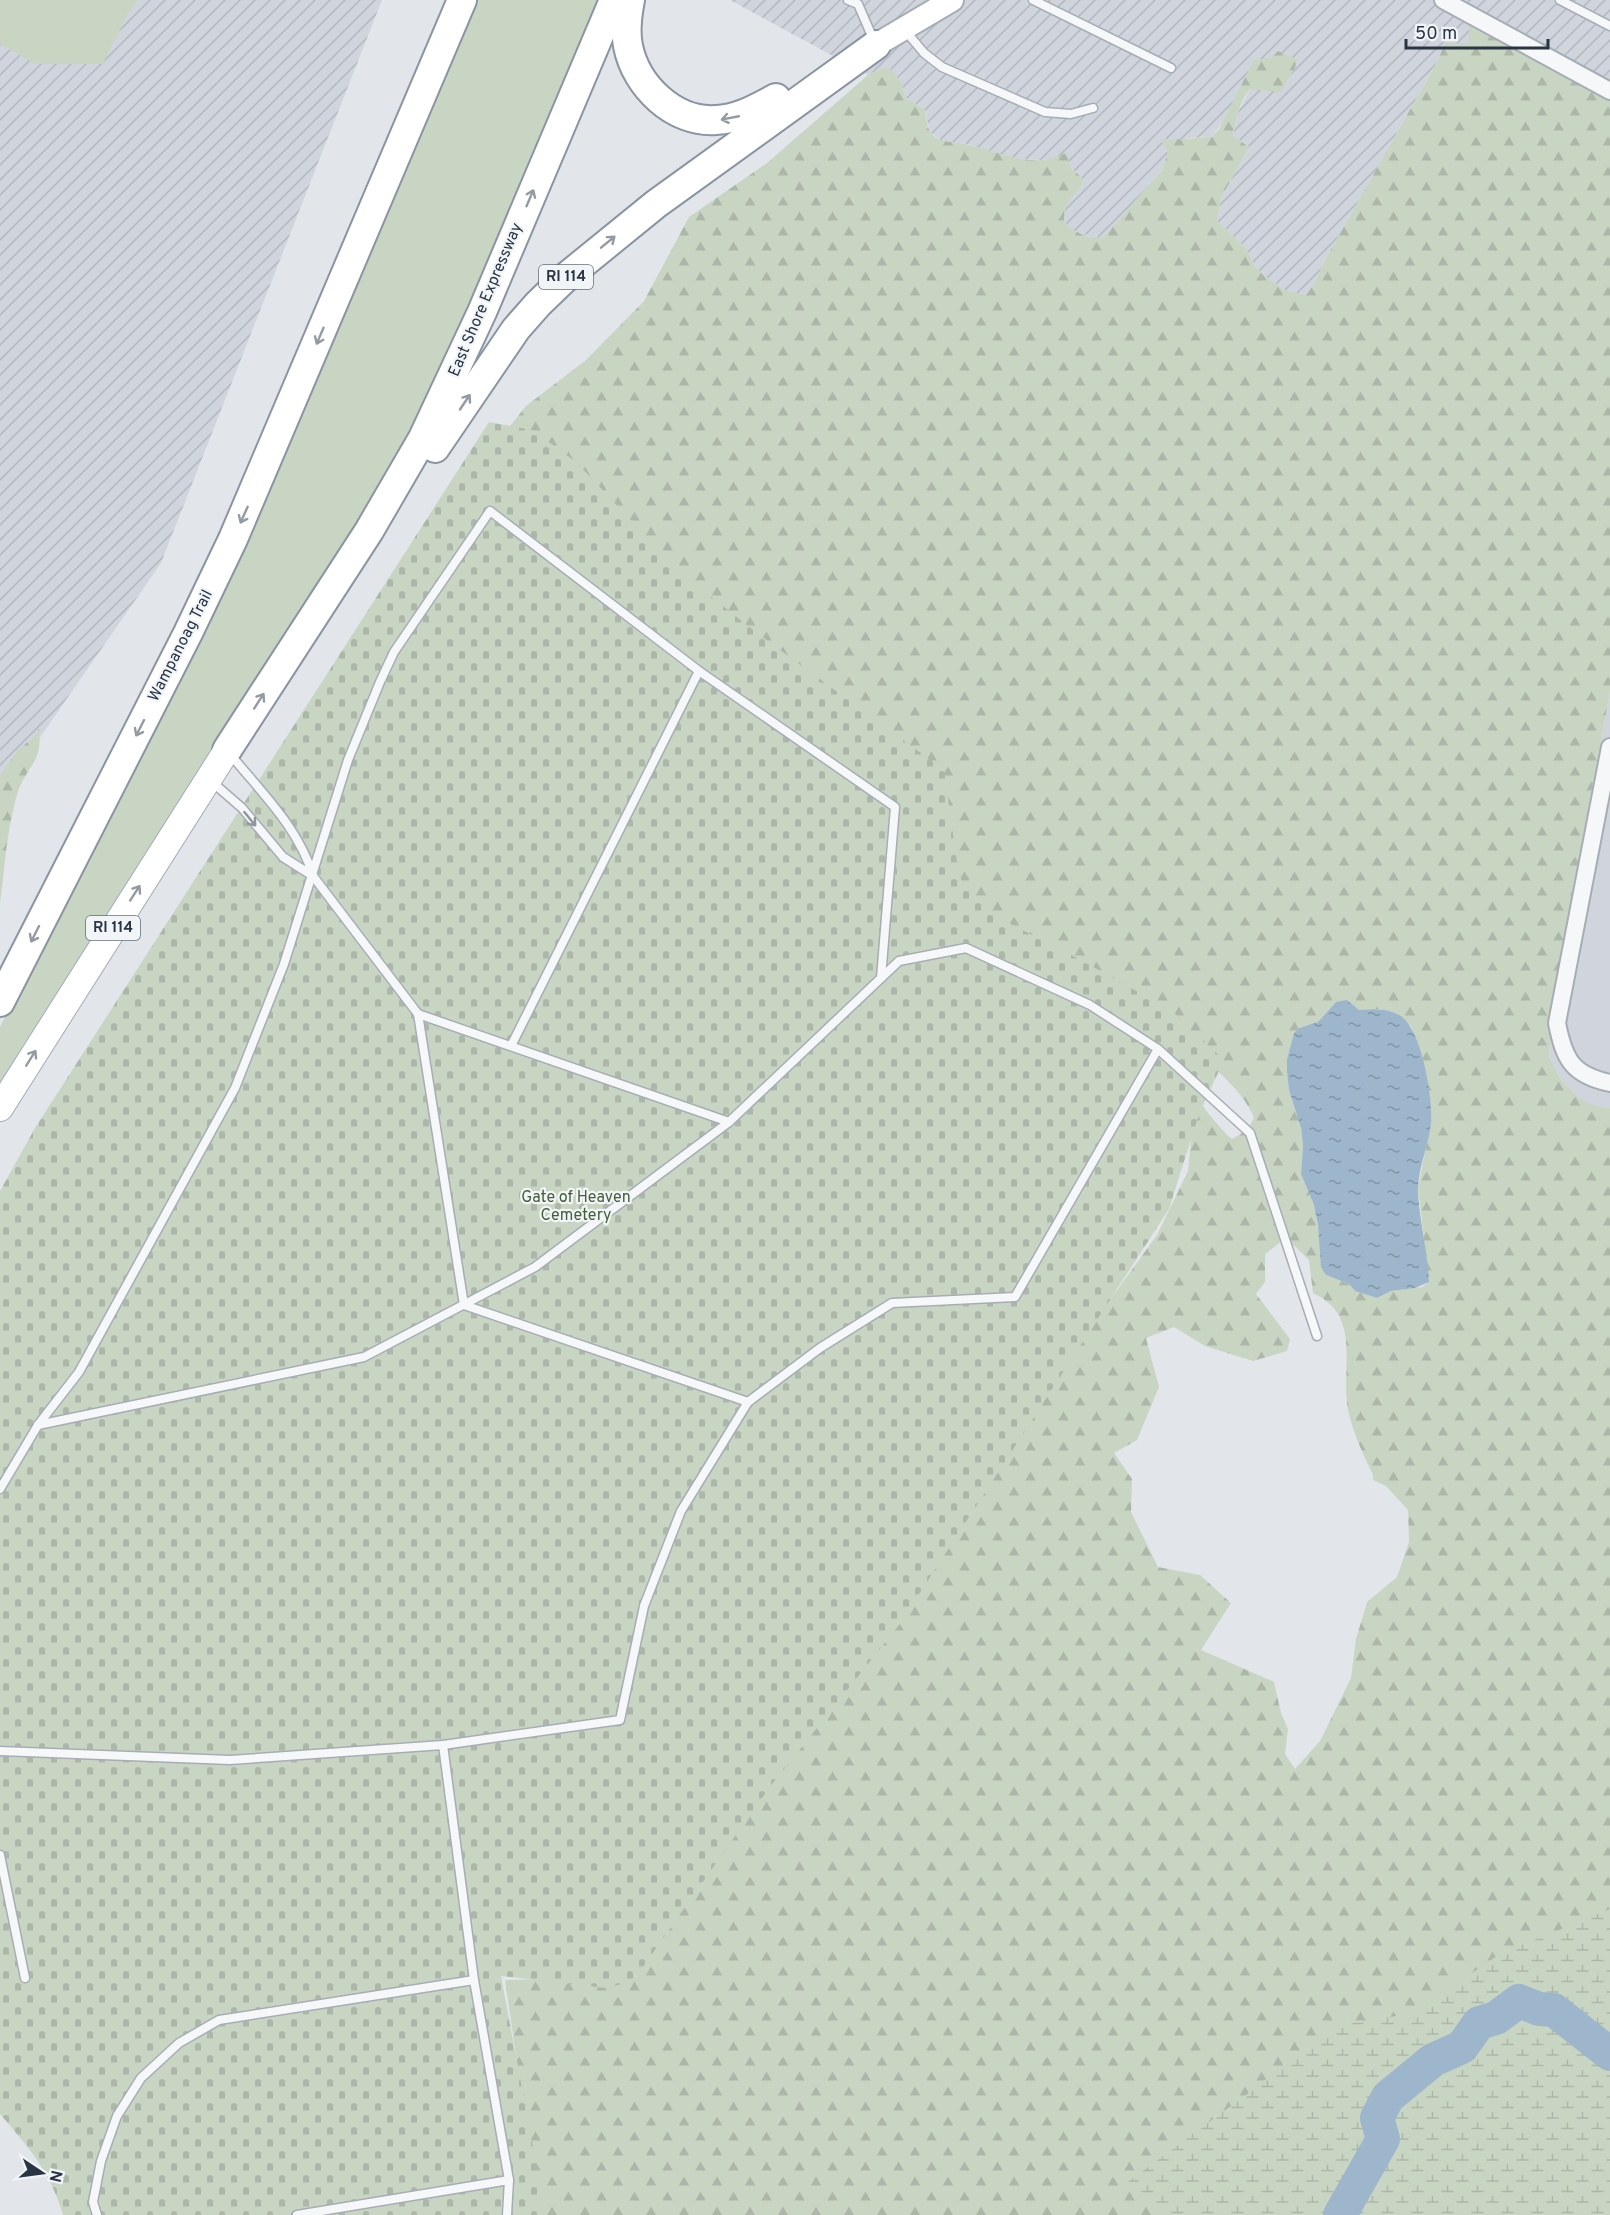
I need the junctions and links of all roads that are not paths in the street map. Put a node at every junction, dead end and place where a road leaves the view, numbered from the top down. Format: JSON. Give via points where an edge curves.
{"nodes":[{"id":1,"x":442,"y":0,"type":"edge"},
{"id":2,"x":462,"y":0,"type":"edge"},
{"id":3,"x":614,"y":0,"type":"edge"},
{"id":4,"x":630,"y":0,"type":"edge"},
{"id":5,"x":849,"y":0,"type":"edge"},
{"id":6,"x":952,"y":0,"type":"edge"},
{"id":7,"x":1033,"y":0,"type":"edge"},
{"id":8,"x":1443,"y":0,"type":"edge"},
{"id":9,"x":1560,"y":0,"type":"edge"},
{"id":10,"x":860,"y":2,"type":"edge"},
{"id":11,"x":1610,"y":26,"type":"edge"},
{"id":12,"x":903,"y":29,"type":"junction"},
{"id":13,"x":876,"y":45,"type":"junction"},
{"id":14,"x":1171,"y":68,"type":"dead end"},
{"id":15,"x":1610,"y":91,"type":"edge"},
{"id":16,"x":1093,"y":108,"type":"dead end"},
{"id":17,"x":342,"y":282,"type":"junction"},
{"id":18,"x":333,"y":586,"type":"junction"},
{"id":19,"x":699,"y":670,"type":"junction"},
{"id":20,"x":1610,"y":747,"type":"edge"},
{"id":21,"x":227,"y":750,"type":"junction"},
{"id":22,"x":208,"y":779,"type":"junction"},
{"id":23,"x":313,"y":876,"type":"junction"},
{"id":24,"x":881,"y":978,"type":"junction"},
{"id":25,"x":0,"y":1002,"type":"edge"},
{"id":26,"x":418,"y":1014,"type":"junction"},
{"id":27,"x":511,"y":1046,"type":"junction"},
{"id":28,"x":1158,"y":1049,"type":"junction"},
{"id":29,"x":1610,"y":1083,"type":"edge"},
{"id":30,"x":0,"y":1108,"type":"edge"},
{"id":31,"x":729,"y":1122,"type":"junction"},
{"id":32,"x":464,"y":1305,"type":"junction"},
{"id":33,"x":1317,"y":1336,"type":"dead end"},
{"id":34,"x":748,"y":1402,"type":"junction"},
{"id":35,"x":38,"y":1425,"type":"junction"},
{"id":36,"x":0,"y":1489,"type":"edge"},
{"id":37,"x":443,"y":1745,"type":"junction"},
{"id":38,"x":0,"y":1750,"type":"edge"},
{"id":39,"x":0,"y":1855,"type":"edge"},
{"id":40,"x":25,"y":1978,"type":"dead end"},
{"id":41,"x":474,"y":1980,"type":"junction"},
{"id":42,"x":508,"y":2180,"type":"junction"},
{"id":43,"x":98,"y":2215,"type":"edge"},
{"id":44,"x":297,"y":2215,"type":"edge"},
{"id":45,"x":507,"y":2215,"type":"edge"}],
"edges":[{"from":1,"to":17,"type":"highway","via":[[381,150]]},
{"from":2,"to":17,"type":"highway"},
{"from":18,"to":3,"type":"highway","name":"East Shore Expressway","one_way":true,"via":[[394,489],[449,386]]},
{"from":13,"to":4,"type":"highway","one_way":true,"via":[[742,116],[700,119],[662,102],[640,76],[628,44]]},
{"from":5,"to":10,"type":"lane"},
{"from":6,"to":12,"type":"main road","number":"RI 114"},
{"from":7,"to":14,"type":"lane"},
{"from":8,"to":15,"type":"street"},
{"from":9,"to":11,"type":"lane"},
{"from":10,"to":13,"type":"lane"},
{"from":12,"to":13,"type":"main road","number":"RI 114"},
{"from":12,"to":16,"type":"lane","via":[[942,67],[1046,112],[1071,114]]},
{"from":18,"to":13,"type":"highway","number":"RI 114","one_way":true,"via":[[538,304],[656,204]]},
{"from":17,"to":25,"type":"highway","name":"Wampanoag Trail","one_way":true,"via":[[218,571]]},
{"from":21,"to":18,"type":"highway","number":"RI 114","one_way":true},
{"from":19,"to":23,"type":"lane","via":[[490,511],[394,652],[348,760]]},
{"from":19,"to":24,"type":"lane","via":[[895,807]]},
{"from":19,"to":27,"type":"lane"},
{"from":20,"to":29,"type":"street","via":[[1557,1023],[1566,1058],[1582,1073]]},
{"from":21,"to":22,"type":"main road","number":"RI 114"},
{"from":21,"to":23,"type":"lane","via":[[294,833]]},
{"from":22,"to":23,"type":"lane","one_way":true,"via":[[235,801],[283,857]]},
{"from":30,"to":22,"type":"main road","number":"RI 114","one_way":true},
{"from":23,"to":26,"type":"lane"},
{"from":23,"to":35,"type":"lane","via":[[284,964],[235,1088],[79,1372]]},
{"from":24,"to":28,"type":"lane","via":[[899,961],[966,948],[1090,1005]]},
{"from":24,"to":31,"type":"lane"},
{"from":26,"to":27,"type":"lane"},
{"from":26,"to":32,"type":"lane"},
{"from":27,"to":31,"type":"lane"},
{"from":28,"to":33,"type":"lane","via":[[1250,1133]]},
{"from":28,"to":34,"type":"lane","via":[[1015,1297],[892,1303],[820,1348]]},
{"from":31,"to":32,"type":"lane","via":[[536,1267]]},
{"from":32,"to":34,"type":"lane"},
{"from":32,"to":35,"type":"lane","via":[[364,1357]]},
{"from":34,"to":37,"type":"lane","via":[[681,1511],[644,1606],[620,1720]]},
{"from":35,"to":36,"type":"lane"},
{"from":37,"to":38,"type":"lane","via":[[230,1760]]},
{"from":37,"to":41,"type":"lane"},
{"from":39,"to":40,"type":"lane"},
{"from":41,"to":42,"type":"lane"},
{"from":41,"to":43,"type":"lane","via":[[219,2020],[179,2043],[141,2078],[117,2116],[101,2161],[93,2202]]},
{"from":42,"to":44,"type":"lane"},
{"from":42,"to":45,"type":"lane"}]}
